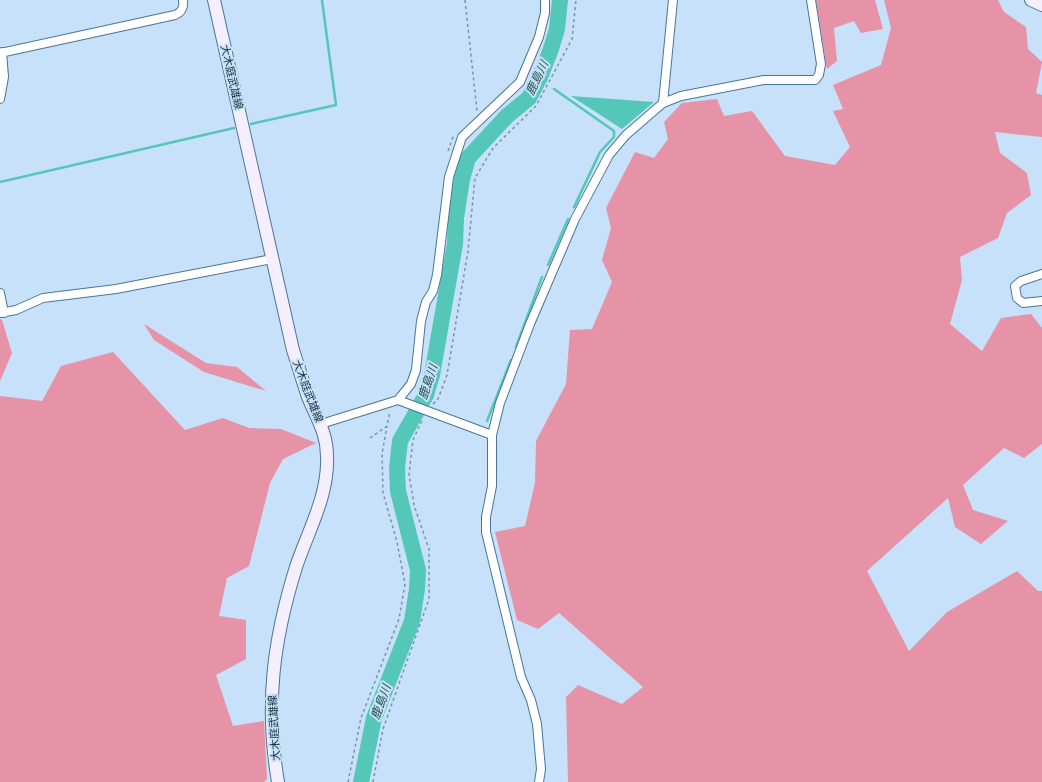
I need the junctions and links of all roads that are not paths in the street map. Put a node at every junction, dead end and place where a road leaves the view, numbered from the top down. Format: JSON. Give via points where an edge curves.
{"nodes":[{"id":1,"x":183,"y":0,"type":"edge"},
{"id":2,"x":214,"y":0,"type":"edge"},
{"id":3,"x":545,"y":0,"type":"edge"},
{"id":4,"x":673,"y":0,"type":"edge"},
{"id":5,"x":811,"y":0,"type":"edge"},
{"id":6,"x":1,"y":53,"type":"edge"},
{"id":7,"x":0,"y":98,"type":"edge"},
{"id":8,"x":663,"y":103,"type":"junction"},
{"id":9,"x":272,"y":259,"type":"junction"},
{"id":10,"x":1042,"y":274,"type":"edge"},
{"id":11,"x":0,"y":293,"type":"edge"},
{"id":12,"x":1042,"y":300,"type":"edge"},
{"id":13,"x":2,"y":313,"type":"edge"},
{"id":14,"x":400,"y":401,"type":"junction"},
{"id":15,"x":322,"y":424,"type":"junction"},
{"id":16,"x":492,"y":435,"type":"junction"},
{"id":17,"x":278,"y":782,"type":"edge"},
{"id":18,"x":539,"y":782,"type":"edge"}],
"edges":[{"from":1,"to":6,"type":"street","via":[[181,12],[175,15]]},
{"from":2,"to":9,"type":"main road","name":"大木庭武雄線"},
{"from":3,"to":14,"type":"street","via":[[545,13],[539,38],[520,82],[462,138],[449,177],[437,275],[421,321],[416,370]]},
{"from":4,"to":8,"type":"street"},
{"from":5,"to":8,"type":"street","via":[[821,64],[815,80],[764,80],[681,96]]},
{"from":6,"to":7,"type":"street","via":[[4,77]]},
{"from":8,"to":16,"type":"street","via":[[626,134],[609,155],[575,219],[530,324],[500,403]]},
{"from":9,"to":13,"type":"street","via":[[116,289],[43,298]]},
{"from":9,"to":15,"type":"main road","name":"大木庭武雄線","via":[[293,350],[307,395]]},
{"from":10,"to":12,"type":"street","via":[[1021,281],[1015,286],[1017,298],[1022,303]]},
{"from":11,"to":13,"type":"street"},
{"from":14,"to":15,"type":"street","via":[[388,402]]},
{"from":14,"to":16,"type":"street"},
{"from":15,"to":17,"type":"main road","name":"大木庭武雄線","via":[[327,456],[325,484],[281,619],[274,657],[271,705]]},
{"from":16,"to":18,"type":"street","via":[[492,486],[486,532],[521,677],[538,724],[541,769]]}]}
